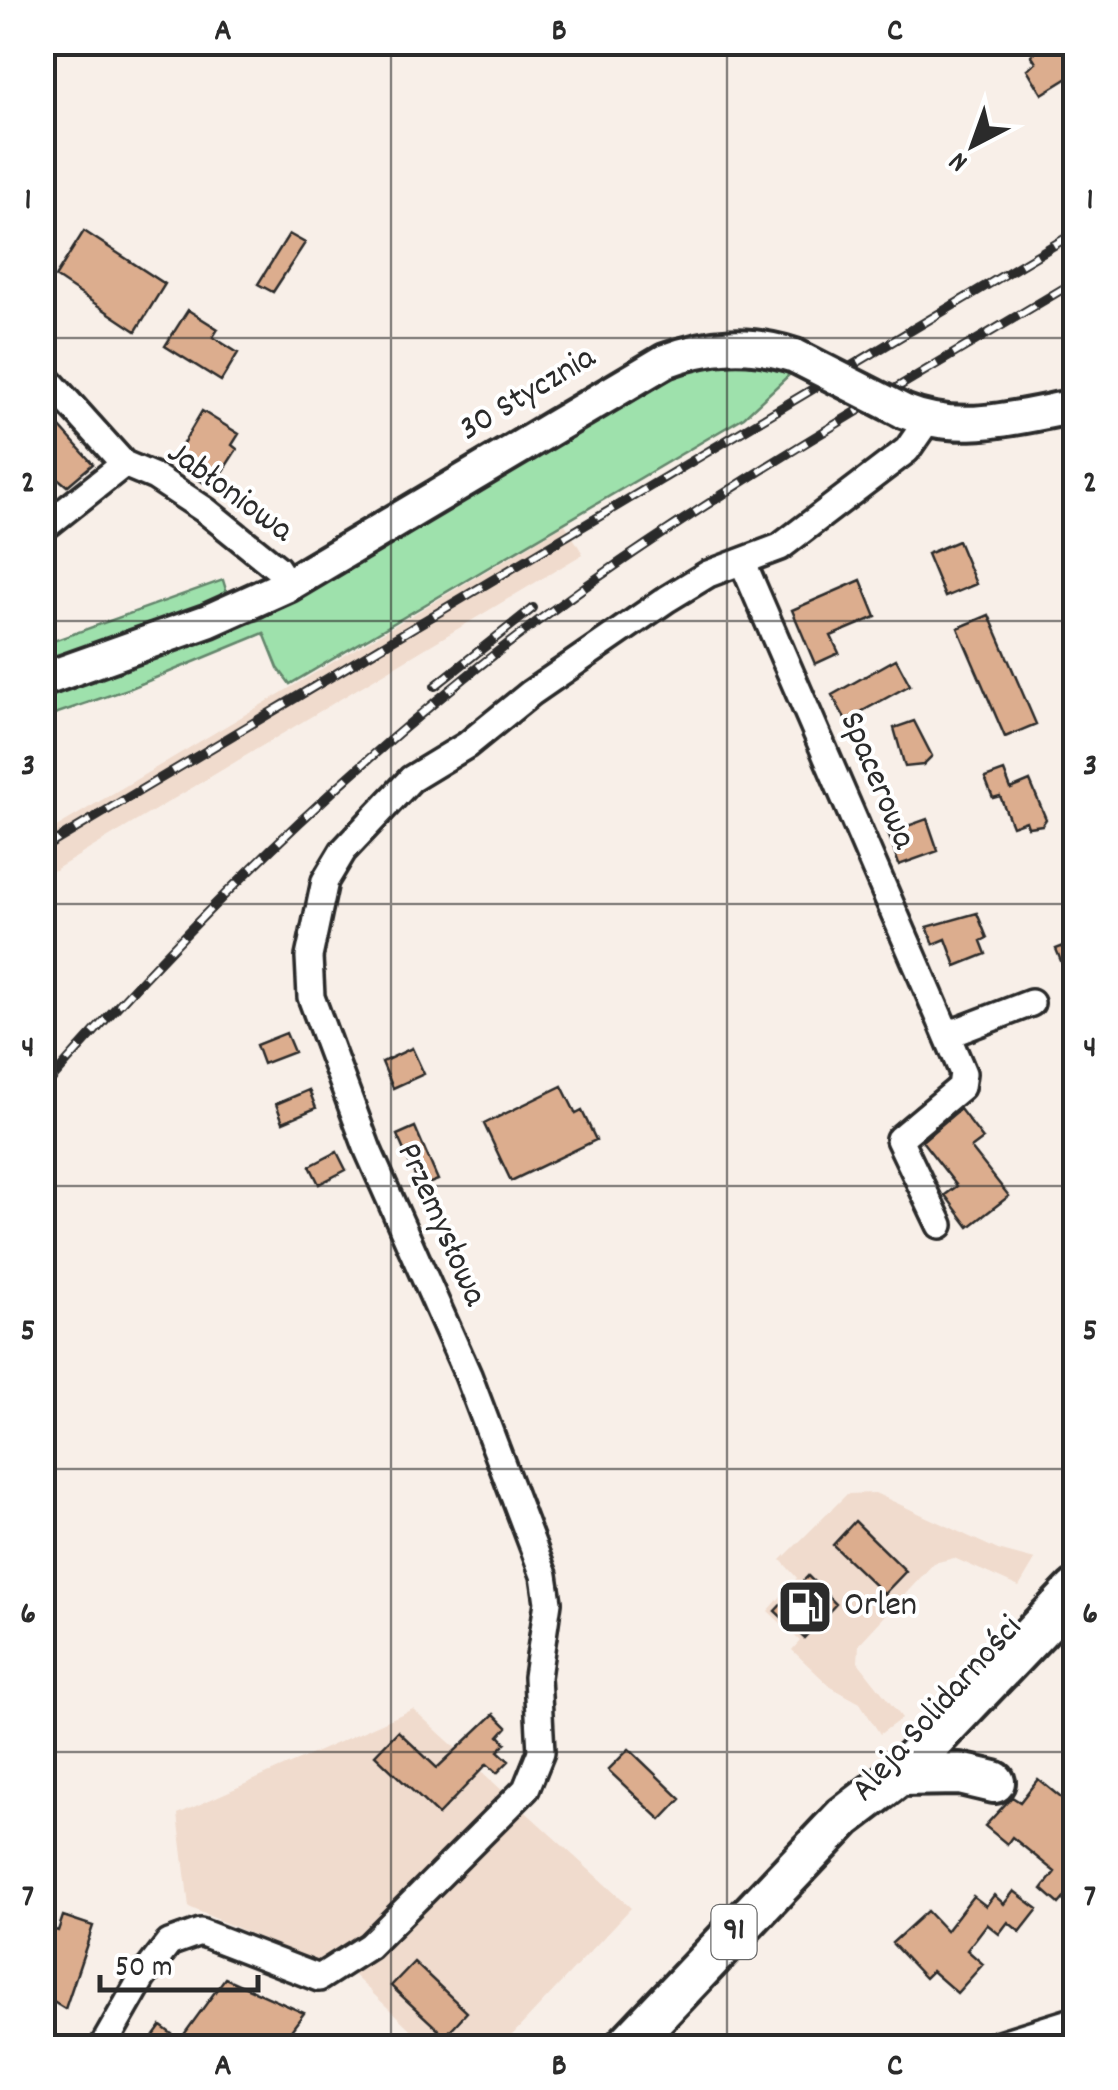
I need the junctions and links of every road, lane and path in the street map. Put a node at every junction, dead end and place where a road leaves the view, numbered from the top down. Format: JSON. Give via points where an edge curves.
{"nodes":[{"id":1,"x":42,"y":373,"type":"edge"},
{"id":2,"x":1076,"y":406,"type":"edge"},
{"id":3,"x":915,"y":416,"type":"junction"},
{"id":4,"x":124,"y":464,"type":"junction"},
{"id":5,"x":42,"y":529,"type":"edge"},
{"id":6,"x":743,"y":563,"type":"junction"},
{"id":7,"x":288,"y":585,"type":"junction"},
{"id":8,"x":42,"y":680,"type":"edge"},
{"id":9,"x":1031,"y":1003,"type":"dead end"},
{"id":10,"x":944,"y":1028,"type":"junction"},
{"id":11,"x":940,"y":1225,"type":"dead end"},
{"id":12,"x":1076,"y":1560,"type":"edge"},
{"id":13,"x":1076,"y":1590,"type":"edge"},
{"id":14,"x":899,"y":1775,"type":"junction"},
{"id":15,"x":994,"y":1782,"type":"dead end"},
{"id":16,"x":844,"y":1817,"type":"junction"},
{"id":17,"x":1076,"y":2020,"type":"edge"},
{"id":18,"x":1030,"y":2040,"type":"edge"},
{"id":19,"x":102,"y":2048,"type":"edge"},
{"id":20,"x":625,"y":2048,"type":"edge"},
{"id":21,"x":986,"y":2048,"type":"edge"}],
"edges":[{"from":1,"to":4,"type":"street","name":"Jabłoniowa"},
{"from":2,"to":3,"type":"street","name":"30 Stycznia","via":[[974,425]]},
{"from":3,"to":6,"type":"street","name":"Przemysłowa","via":[[906,450],[780,548]]},
{"from":3,"to":7,"type":"street","name":"30 Stycznia","bridge":true,"via":[[795,356],[739,344],[699,349],[666,361]]},
{"from":4,"to":5,"type":"street","name":"Jabłoniowa"},
{"from":4,"to":7,"type":"street","name":"Jabłoniowa","via":[[205,510],[277,568]]},
{"from":6,"to":10,"type":"street","name":"Spacerowa"},
{"from":6,"to":19,"type":"street","name":"Przemysłowa","via":[[667,598],[411,779],[343,851],[325,881],[308,957],[311,998],[336,1067],[468,1376],[544,1575],[540,1752],[526,1788],[369,1946],[331,1972],[319,1978],[200,1932],[169,1943]]},
{"from":7,"to":8,"type":"street","name":"30 Stycznia","via":[[196,626]]},
{"from":9,"to":10,"type":"street","via":[[955,1032]]},
{"from":10,"to":11,"type":"street","name":"Spacerowa","via":[[963,1073],[961,1086],[900,1140]]},
{"from":12,"to":16,"type":"main road","name":"Aleja Solidarności","number":"91","via":[[879,1764]]},
{"from":13,"to":14,"type":"main road","name":"Aleja Solidarności","number":"91"},
{"from":14,"to":15,"type":"main road","via":[[960,1774]]},
{"from":14,"to":16,"type":"main road","name":"Aleja Solidarności","number":"91"},
{"from":16,"to":20,"type":"main road","name":"Aleja Solidarności","number":"91"},
{"from":17,"to":18,"type":"street"},
{"from":18,"to":21,"type":"street"}]}
